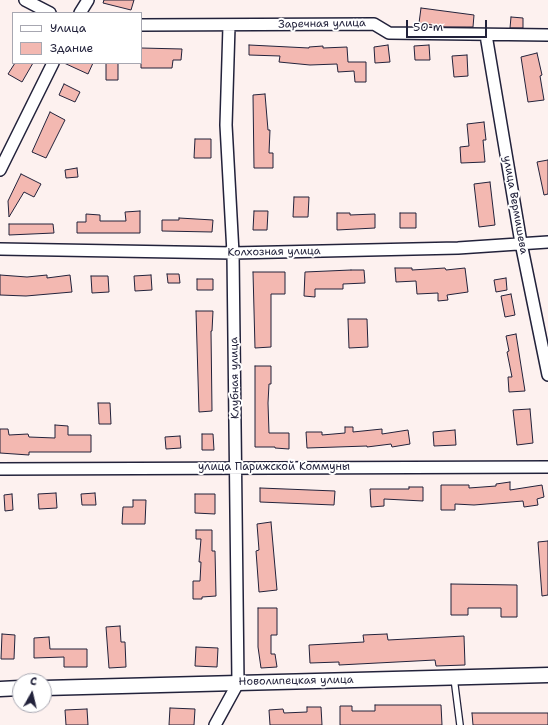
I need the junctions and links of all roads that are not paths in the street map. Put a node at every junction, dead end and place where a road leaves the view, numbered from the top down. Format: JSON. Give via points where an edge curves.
{"nodes":[{"id":1,"x":25,"y":0,"type":"edge"},
{"id":2,"x":88,"y":0,"type":"edge"},
{"id":3,"x":48,"y":12,"type":"edge"},
{"id":4,"x":81,"y":12,"type":"edge"},
{"id":5,"x":142,"y":25,"type":"edge"},
{"id":6,"x":229,"y":26,"type":"junction"},
{"id":7,"x":486,"y":35,"type":"junction"},
{"id":8,"x":548,"y":35,"type":"edge"},
{"id":9,"x":53,"y":64,"type":"edge"},
{"id":10,"x":0,"y":170,"type":"edge"},
{"id":11,"x":548,"y":242,"type":"edge"},
{"id":12,"x":521,"y":243,"type":"junction"},
{"id":13,"x":0,"y":249,"type":"edge"},
{"id":14,"x":232,"y":252,"type":"junction"},
{"id":15,"x":548,"y":375,"type":"edge"},
{"id":16,"x":236,"y":467,"type":"junction"},
{"id":17,"x":548,"y":467,"type":"edge"},
{"id":18,"x":0,"y":469,"type":"edge"},
{"id":19,"x":548,"y":675,"type":"edge"},
{"id":20,"x":454,"y":678,"type":"junction"},
{"id":21,"x":238,"y":683,"type":"junction"},
{"id":22,"x":12,"y":688,"type":"edge"},
{"id":23,"x":52,"y":688,"type":"edge"},
{"id":24,"x":0,"y":689,"type":"edge"},
{"id":25,"x":215,"y":725,"type":"edge"},
{"id":26,"x":460,"y":725,"type":"edge"}],
"edges":[{"from":1,"to":3,"type":"street"},
{"from":2,"to":4,"type":"street"},
{"from":5,"to":6,"type":"street","name":"Заречная улица"},
{"from":6,"to":7,"type":"street","name":"Заречная улица","via":[[374,24],[389,33]]},
{"from":6,"to":14,"type":"street","name":"Клубная улица","via":[[226,125]]},
{"from":7,"to":8,"type":"street","name":"Заречная улица"},
{"from":7,"to":12,"type":"street","name":"улица Вермишева"},
{"from":9,"to":10,"type":"street"},
{"from":11,"to":12,"type":"street","name":"Колхозная улица"},
{"from":12,"to":14,"type":"street","name":"Колхозная улица","via":[[458,248]]},
{"from":12,"to":15,"type":"street","name":"улица Вермишева"},
{"from":13,"to":14,"type":"street","name":"Колхозная улица"},
{"from":14,"to":16,"type":"street","name":"Клубная улица"},
{"from":16,"to":17,"type":"street","name":"улица Парижской Коммуны"},
{"from":16,"to":18,"type":"street","name":"улица Парижской Коммуны"},
{"from":16,"to":21,"type":"street","name":"Клубная улица"},
{"from":19,"to":20,"type":"street","name":"Новолипецкая улица"},
{"from":20,"to":21,"type":"street","name":"Новолипецкая улица"},
{"from":20,"to":26,"type":"lane"},
{"from":21,"to":23,"type":"street","name":"Новолипецкая улица"},
{"from":21,"to":25,"type":"street","name":"Клубная улица"},
{"from":22,"to":24,"type":"street"}]}
